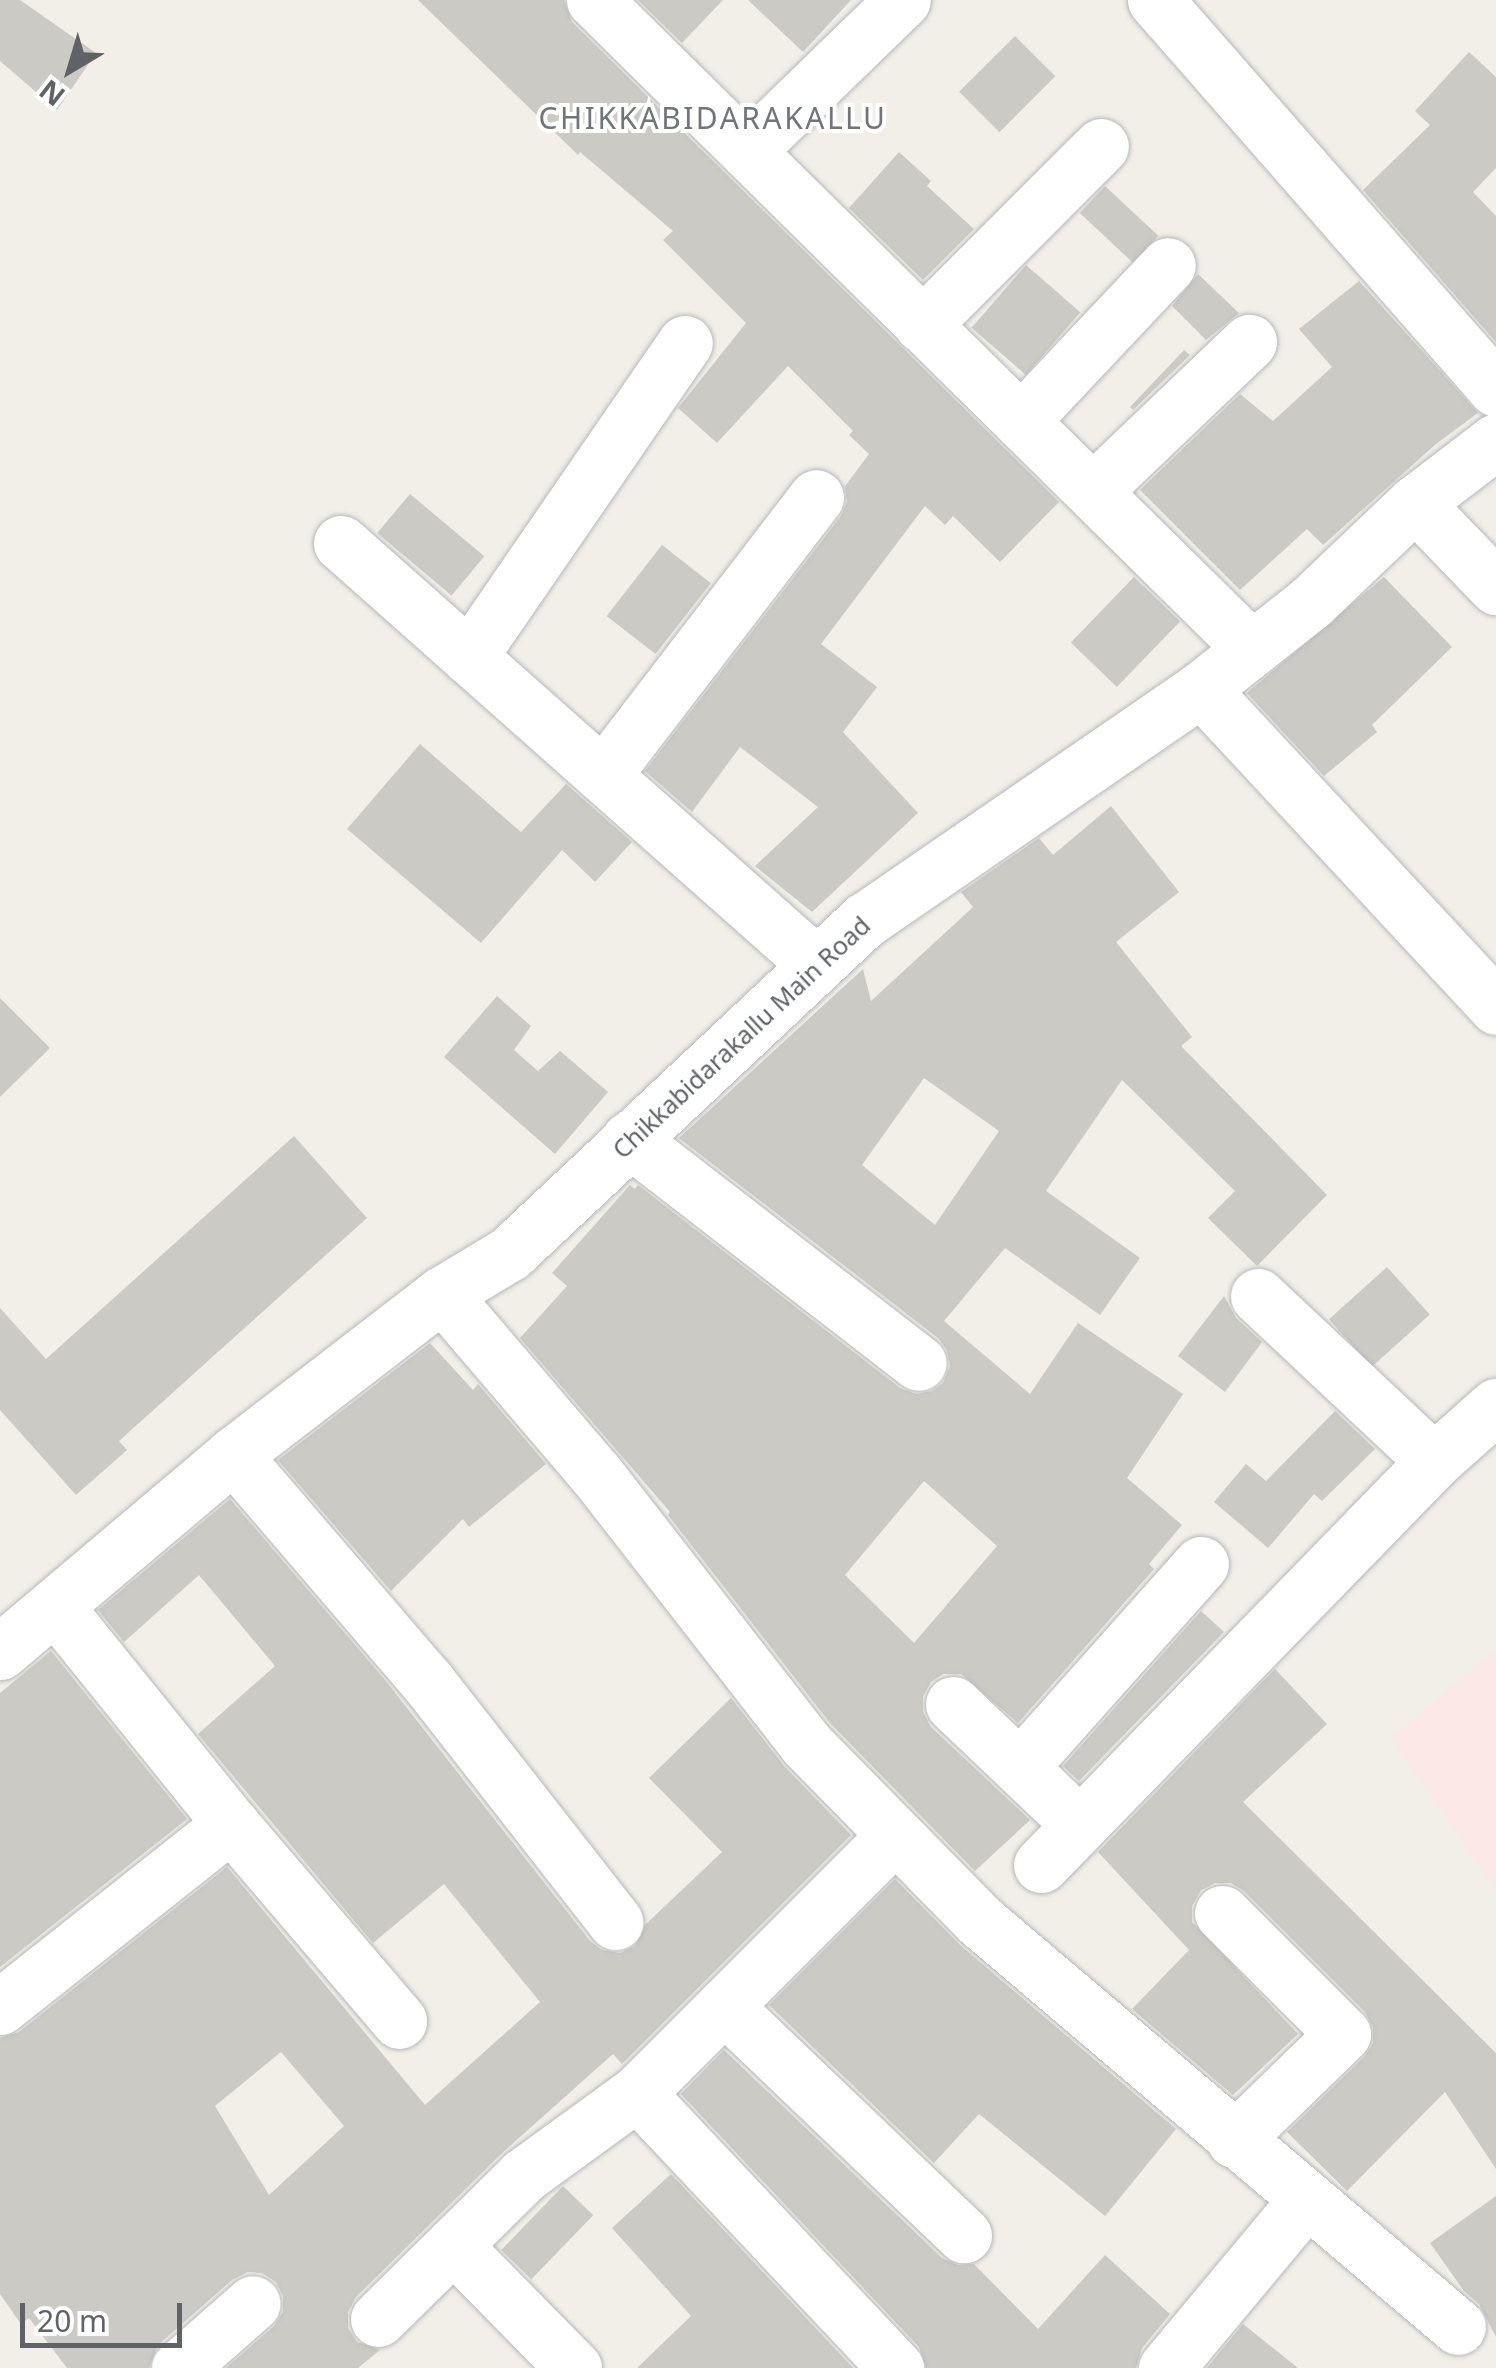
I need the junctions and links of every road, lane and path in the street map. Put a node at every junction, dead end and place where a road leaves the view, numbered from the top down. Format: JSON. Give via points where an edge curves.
{"nodes":[{"id":1,"x":594,"y":0,"type":"edge"},
{"id":2,"x":903,"y":0,"type":"edge"},
{"id":3,"x":1155,"y":0,"type":"edge"},
{"id":4,"x":1101,"y":146,"type":"dead end"},
{"id":5,"x":747,"y":152,"type":"junction"},
{"id":6,"x":1168,"y":265,"type":"dead end"},
{"id":7,"x":922,"y":324,"type":"junction"},
{"id":8,"x":1249,"y":342,"type":"dead end"},
{"id":9,"x":685,"y":344,"type":"dead end"},
{"id":10,"x":1496,"y":390,"type":"edge"},
{"id":11,"x":1021,"y":421,"type":"junction"},
{"id":12,"x":1496,"y":441,"type":"edge"},
{"id":13,"x":1092,"y":492,"type":"junction"},
{"id":14,"x":816,"y":497,"type":"dead end"},
{"id":15,"x":1415,"y":503,"type":"junction"},
{"id":16,"x":341,"y":543,"type":"dead end"},
{"id":17,"x":1496,"y":586,"type":"edge"},
{"id":18,"x":1252,"y":649,"type":"junction"},
{"id":19,"x":469,"y":657,"type":"junction"},
{"id":20,"x":1200,"y":689,"type":"junction"},
{"id":21,"x":603,"y":775,"type":"junction"},
{"id":22,"x":817,"y":965,"type":"junction"},
{"id":23,"x":1496,"y":1006,"type":"edge"},
{"id":24,"x":629,"y":1138,"type":"junction"},
{"id":25,"x":442,"y":1294,"type":"junction"},
{"id":26,"x":1258,"y":1296,"type":"dead end"},
{"id":27,"x":919,"y":1363,"type":"dead end"},
{"id":28,"x":1496,"y":1406,"type":"edge"},
{"id":29,"x":233,"y":1455,"type":"junction"},
{"id":30,"x":1434,"y":1461,"type":"junction"},
{"id":31,"x":1202,"y":1564,"type":"dead end"},
{"id":32,"x":55,"y":1606,"type":"junction"},
{"id":33,"x":0,"y":1652,"type":"edge"},
{"id":34,"x":953,"y":1704,"type":"dead end"},
{"id":35,"x":1020,"y":1767,"type":"junction"},
{"id":36,"x":231,"y":1824,"type":"junction"},
{"id":37,"x":1080,"y":1824,"type":"junction"},
{"id":38,"x":896,"y":1835,"type":"junction"},
{"id":39,"x":1041,"y":1864,"type":"dead end"},
{"id":40,"x":1222,"y":1912,"type":"dead end"},
{"id":41,"x":615,"y":1922,"type":"dead end"},
{"id":42,"x":724,"y":2006,"type":"junction"},
{"id":43,"x":0,"y":2007,"type":"edge"},
{"id":44,"x":399,"y":2021,"type":"dead end"},
{"id":45,"x":637,"y":2092,"type":"junction"},
{"id":46,"x":1234,"y":2140,"type":"junction"},
{"id":47,"x":1305,"y":2201,"type":"junction"},
{"id":48,"x":964,"y":2236,"type":"dead end"},
{"id":49,"x":454,"y":2245,"type":"junction"},
{"id":50,"x":253,"y":2303,"type":"dead end"},
{"id":51,"x":378,"y":2319,"type":"dead end"},
{"id":52,"x":1458,"y":2327,"type":"dead end"},
{"id":53,"x":179,"y":2368,"type":"edge"},
{"id":54,"x":574,"y":2368,"type":"edge"},
{"id":55,"x":896,"y":2368,"type":"edge"},
{"id":56,"x":1166,"y":2368,"type":"edge"}],
"edges":[{"from":1,"to":5,"type":"street"},
{"from":2,"to":5,"type":"street"},
{"from":3,"to":10,"type":"street"},
{"from":4,"to":7,"type":"street"},
{"from":5,"to":7,"type":"street"},
{"from":6,"to":11,"type":"street"},
{"from":7,"to":11,"type":"street"},
{"from":8,"to":13,"type":"street"},
{"from":9,"to":19,"type":"street"},
{"from":11,"to":13,"type":"street"},
{"from":12,"to":15,"type":"street","name":"Chikkabidarakallu Main Road"},
{"from":13,"to":18,"type":"street"},
{"from":14,"to":21,"type":"street"},
{"from":15,"to":17,"type":"street"},
{"from":15,"to":18,"type":"street","name":"Chikkabidarakallu Main Road"},
{"from":16,"to":19,"type":"street"},
{"from":18,"to":20,"type":"street","name":"Chikkabidarakallu Main Road"},
{"from":19,"to":21,"type":"street"},
{"from":20,"to":22,"type":"street","name":"Chikkabidarakallu Main Road","via":[[866,920]]},
{"from":20,"to":23,"type":"street"},
{"from":21,"to":22,"type":"street"},
{"from":22,"to":24,"type":"street","name":"Chikkabidarakallu Main Road"},
{"from":24,"to":25,"type":"street","name":"Chikkabidarakallu Main Road","via":[[510,1253]]},
{"from":24,"to":27,"type":"street"},
{"from":25,"to":29,"type":"street","name":"Chikkabidarakallu Main Road"},
{"from":25,"to":38,"type":"street","via":[[596,1474],[806,1744]]},
{"from":26,"to":30,"type":"street"},
{"from":28,"to":30,"type":"street"},
{"from":29,"to":32,"type":"street","name":"Chikkabidarakallu Main Road"},
{"from":29,"to":41,"type":"street","via":[[427,1681]]},
{"from":30,"to":37,"type":"street"},
{"from":31,"to":35,"type":"street"},
{"from":32,"to":33,"type":"street","name":"Chikkabidarakallu Main Road"},
{"from":32,"to":36,"type":"street"},
{"from":34,"to":35,"type":"street"},
{"from":35,"to":37,"type":"street"},
{"from":36,"to":43,"type":"street"},
{"from":36,"to":44,"type":"street"},
{"from":37,"to":39,"type":"street"},
{"from":38,"to":42,"type":"street"},
{"from":38,"to":46,"type":"street","via":[[980,1921]]},
{"from":40,"to":46,"type":"street","via":[[1343,2034]]},
{"from":42,"to":45,"type":"street"},
{"from":42,"to":48,"type":"street"},
{"from":45,"to":49,"type":"street","via":[[524,2174]]},
{"from":45,"to":55,"type":"street"},
{"from":46,"to":47,"type":"street"},
{"from":47,"to":52,"type":"street"},
{"from":47,"to":56,"type":"street"},
{"from":49,"to":51,"type":"street"},
{"from":49,"to":54,"type":"street"},
{"from":50,"to":53,"type":"street"}]}
